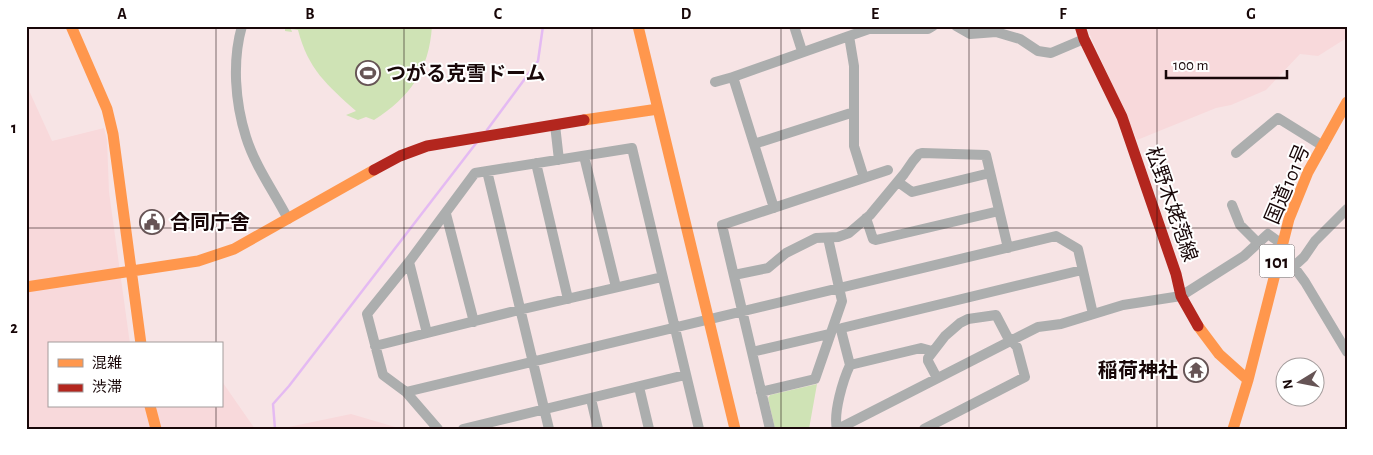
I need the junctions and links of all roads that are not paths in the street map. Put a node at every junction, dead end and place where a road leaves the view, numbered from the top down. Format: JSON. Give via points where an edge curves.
{"nodes":[{"id":1,"x":71,"y":26,"type":"edge"},
{"id":2,"x":242,"y":26,"type":"edge"},
{"id":3,"x":638,"y":26,"type":"edge"},
{"id":4,"x":794,"y":26,"type":"edge"},
{"id":5,"x":933,"y":26,"type":"edge"},
{"id":6,"x":956,"y":26,"type":"edge"},
{"id":7,"x":1080,"y":26,"type":"edge"},
{"id":8,"x":849,"y":36,"type":"junction"},
{"id":9,"x":1084,"y":40,"type":"junction"},
{"id":10,"x":802,"y":52,"type":"junction"},
{"id":11,"x":733,"y":78,"type":"junction"},
{"id":12,"x":715,"y":82,"type":"dead end"},
{"id":13,"x":1347,"y":102,"type":"edge"},
{"id":14,"x":658,"y":109,"type":"junction"},
{"id":15,"x":854,"y":112,"type":"junction"},
{"id":16,"x":555,"y":125,"type":"junction"},
{"id":17,"x":754,"y":144,"type":"junction"},
{"id":18,"x":1323,"y":146,"type":"junction"},
{"id":19,"x":1236,"y":153,"type":"dead end"},
{"id":20,"x":584,"y":156,"type":"junction"},
{"id":21,"x":559,"y":160,"type":"junction"},
{"id":22,"x":536,"y":163,"type":"junction"},
{"id":23,"x":888,"y":170,"type":"dead end"},
{"id":24,"x":487,"y":171,"type":"junction"},
{"id":25,"x":990,"y":173,"type":"junction"},
{"id":26,"x":864,"y":178,"type":"junction"},
{"id":27,"x":898,"y":182,"type":"junction"},
{"id":28,"x":1232,"y":205,"type":"dead end"},
{"id":29,"x":774,"y":208,"type":"junction"},
{"id":30,"x":1347,"y":209,"type":"edge"},
{"id":31,"x":1000,"y":211,"type":"junction"},
{"id":32,"x":446,"y":214,"type":"junction"},
{"id":33,"x":866,"y":218,"type":"junction"},
{"id":34,"x":288,"y":219,"type":"junction"},
{"id":35,"x":828,"y":238,"type":"junction"},
{"id":36,"x":1258,"y":243,"type":"junction"},
{"id":37,"x":1282,"y":244,"type":"junction"},
{"id":38,"x":1008,"y":248,"type":"junction"},
{"id":39,"x":1278,"y":256,"type":"junction"},
{"id":40,"x":409,"y":262,"type":"junction"},
{"id":41,"x":1294,"y":267,"type":"junction"},
{"id":42,"x":1082,"y":270,"type":"junction"},
{"id":43,"x":131,"y":272,"type":"junction"},
{"id":44,"x":734,"y":275,"type":"junction"},
{"id":45,"x":662,"y":277,"type":"junction"},
{"id":46,"x":26,"y":286,"type":"edge"},
{"id":47,"x":616,"y":287,"type":"junction"},
{"id":48,"x":839,"y":289,"type":"junction"},
{"id":49,"x":1181,"y":296,"type":"junction"},
{"id":50,"x":568,"y":299,"type":"junction"},
{"id":51,"x":519,"y":310,"type":"junction"},
{"id":52,"x":742,"y":312,"type":"junction"},
{"id":53,"x":1093,"y":314,"type":"junction"},
{"id":54,"x":708,"y":320,"type":"junction"},
{"id":55,"x":474,"y":322,"type":"junction"},
{"id":56,"x":674,"y":328,"type":"junction"},
{"id":57,"x":427,"y":333,"type":"junction"},
{"id":58,"x":830,"y":334,"type":"junction"},
{"id":59,"x":1010,"y":341,"type":"junction"},
{"id":60,"x":141,"y":342,"type":"edge"},
{"id":61,"x":375,"y":346,"type":"junction"},
{"id":62,"x":932,"y":351,"type":"junction"},
{"id":63,"x":752,"y":352,"type":"junction"},
{"id":64,"x":1347,"y":352,"type":"edge"},
{"id":65,"x":532,"y":362,"type":"junction"},
{"id":66,"x":850,"y":365,"type":"junction"},
{"id":67,"x":685,"y":375,"type":"junction"},
{"id":68,"x":937,"y":378,"type":"junction"},
{"id":69,"x":1248,"y":380,"type":"junction"},
{"id":70,"x":639,"y":387,"type":"junction"},
{"id":71,"x":406,"y":392,"type":"junction"},
{"id":72,"x":761,"y":392,"type":"junction"},
{"id":73,"x":591,"y":398,"type":"junction"},
{"id":74,"x":151,"y":408,"type":"edge"},
{"id":75,"x":544,"y":410,"type":"junction"},
{"id":76,"x":497,"y":425,"type":"edge"},
{"id":77,"x":942,"y":425,"type":"edge"},
{"id":78,"x":156,"y":429,"type":"edge"},
{"id":79,"x":438,"y":429,"type":"edge"},
{"id":80,"x":463,"y":429,"type":"edge"},
{"id":81,"x":549,"y":429,"type":"edge"},
{"id":82,"x":598,"y":429,"type":"edge"},
{"id":83,"x":649,"y":429,"type":"edge"},
{"id":84,"x":699,"y":429,"type":"edge"},
{"id":85,"x":735,"y":429,"type":"edge"},
{"id":86,"x":770,"y":429,"type":"edge"},
{"id":87,"x":838,"y":429,"type":"edge"},
{"id":88,"x":924,"y":429,"type":"edge"},
{"id":89,"x":1233,"y":429,"type":"edge"}],
"edges":[{"from":1,"to":43,"type":"main road","via":[[107,108]]},
{"from":2,"to":34,"type":"street","via":[[236,57],[236,86],[246,137]]},
{"from":3,"to":14,"type":"main road"},
{"from":4,"to":10,"type":"street"},
{"from":5,"to":8,"type":"street","via":[[928,30],[868,29]]},
{"from":6,"to":9,"type":"street","via":[[970,34],[996,32],[1020,39],[1038,51],[1051,52]]},
{"from":7,"to":9,"type":"main road","name":"松野木姥萢線"},
{"from":8,"to":10,"type":"street"},
{"from":8,"to":15,"type":"street","via":[[854,66]]},
{"from":9,"to":49,"type":"main road","name":"松野木姥萢線","via":[[1122,117]]},
{"from":10,"to":11,"type":"street"},
{"from":11,"to":12,"type":"street"},
{"from":11,"to":17,"type":"street"},
{"from":13,"to":18,"type":"main road","name":"国道101号","number":"101"},
{"from":14,"to":16,"type":"main road"},
{"from":14,"to":54,"type":"main road"},
{"from":15,"to":17,"type":"street"},
{"from":15,"to":26,"type":"street","via":[[854,146]]},
{"from":16,"to":21,"type":"street"},
{"from":16,"to":34,"type":"main road","via":[[427,146],[400,156]]},
{"from":17,"to":29,"type":"street"},
{"from":18,"to":19,"type":"street","via":[[1278,118]]},
{"from":18,"to":37,"type":"main road","name":"国道101号","number":"101","via":[[1308,172]]},
{"from":20,"to":21,"type":"street"},
{"from":20,"to":45,"type":"street","via":[[632,148]]},
{"from":20,"to":47,"type":"street"},
{"from":21,"to":22,"type":"street"},
{"from":22,"to":24,"type":"street"},
{"from":22,"to":50,"type":"street"},
{"from":23,"to":26,"type":"street"},
{"from":24,"to":32,"type":"street","via":[[475,173]]},
{"from":24,"to":51,"type":"street"},
{"from":25,"to":27,"type":"street","via":[[912,192]]},
{"from":25,"to":27,"type":"street","via":[[984,154],[922,153]]},
{"from":25,"to":31,"type":"street"},
{"from":26,"to":29,"type":"street"},
{"from":27,"to":33,"type":"street"},
{"from":28,"to":36,"type":"street","via":[[1240,225]]},
{"from":29,"to":44,"type":"street","via":[[722,226]]},
{"from":30,"to":41,"type":"street"},
{"from":31,"to":33,"type":"street","via":[[876,240]]},
{"from":31,"to":38,"type":"street"},
{"from":32,"to":40,"type":"street"},
{"from":32,"to":55,"type":"street"},
{"from":33,"to":35,"type":"street","via":[[849,233]]},
{"from":34,"to":43,"type":"main road","via":[[234,249],[198,261]]},
{"from":35,"to":44,"type":"street","via":[[816,238],[794,248],[768,268]]},
{"from":35,"to":48,"type":"street"},
{"from":36,"to":37,"type":"street","via":[[1268,234]]},
{"from":36,"to":49,"type":"street","via":[[1244,256]]},
{"from":37,"to":39,"type":"main road","name":"国道101号","number":"101"},
{"from":38,"to":42,"type":"street","via":[[1058,236],[1078,249]]},
{"from":38,"to":48,"type":"street"},
{"from":39,"to":41,"type":"street"},
{"from":39,"to":69,"type":"main road","name":"国道101号","number":"101"},
{"from":40,"to":57,"type":"street"},
{"from":40,"to":61,"type":"street","via":[[367,314]]},
{"from":41,"to":64,"type":"street"},
{"from":42,"to":53,"type":"street"},
{"from":42,"to":66,"type":"street","via":[[842,328]]},
{"from":43,"to":46,"type":"main road"},
{"from":43,"to":60,"type":"main road"},
{"from":44,"to":52,"type":"street"},
{"from":45,"to":47,"type":"street"},
{"from":45,"to":56,"type":"street"},
{"from":47,"to":50,"type":"street"},
{"from":48,"to":52,"type":"street"},
{"from":48,"to":58,"type":"street","via":[[842,302]]},
{"from":49,"to":53,"type":"street","via":[[1138,301]]},
{"from":49,"to":69,"type":"main road","name":"松野木姥萢線","via":[[1203,335]]},
{"from":50,"to":51,"type":"street"},
{"from":51,"to":55,"type":"street"},
{"from":51,"to":65,"type":"street"},
{"from":52,"to":54,"type":"street"},
{"from":52,"to":63,"type":"street"},
{"from":53,"to":59,"type":"street","via":[[1038,327]]},
{"from":54,"to":56,"type":"street"},
{"from":54,"to":85,"type":"main road"},
{"from":55,"to":57,"type":"street"},
{"from":56,"to":65,"type":"street"},
{"from":56,"to":67,"type":"street"},
{"from":57,"to":61,"type":"street"},
{"from":58,"to":63,"type":"street"},
{"from":58,"to":72,"type":"street","via":[[815,379]]},
{"from":59,"to":62,"type":"street","via":[[996,315],[963,321]]},
{"from":59,"to":68,"type":"street"},
{"from":59,"to":77,"type":"street","via":[[1017,347],[1025,377]]},
{"from":61,"to":71,"type":"street","via":[[383,375]]},
{"from":62,"to":66,"type":"street","via":[[922,348]]},
{"from":62,"to":68,"type":"street","via":[[928,361]]},
{"from":63,"to":72,"type":"street"},
{"from":65,"to":71,"type":"street"},
{"from":65,"to":75,"type":"street"},
{"from":66,"to":87,"type":"street","via":[[836,420]]},
{"from":67,"to":70,"type":"street"},
{"from":67,"to":84,"type":"street"},
{"from":68,"to":87,"type":"street"},
{"from":69,"to":89,"type":"main road","name":"国道101号","number":"101"},
{"from":70,"to":73,"type":"street"},
{"from":70,"to":83,"type":"street"},
{"from":71,"to":79,"type":"street"},
{"from":72,"to":86,"type":"street"},
{"from":73,"to":75,"type":"street"},
{"from":73,"to":82,"type":"street"},
{"from":74,"to":78,"type":"main road"},
{"from":75,"to":76,"type":"street"},
{"from":75,"to":81,"type":"street"},
{"from":76,"to":80,"type":"street"},
{"from":77,"to":88,"type":"street"}]}
